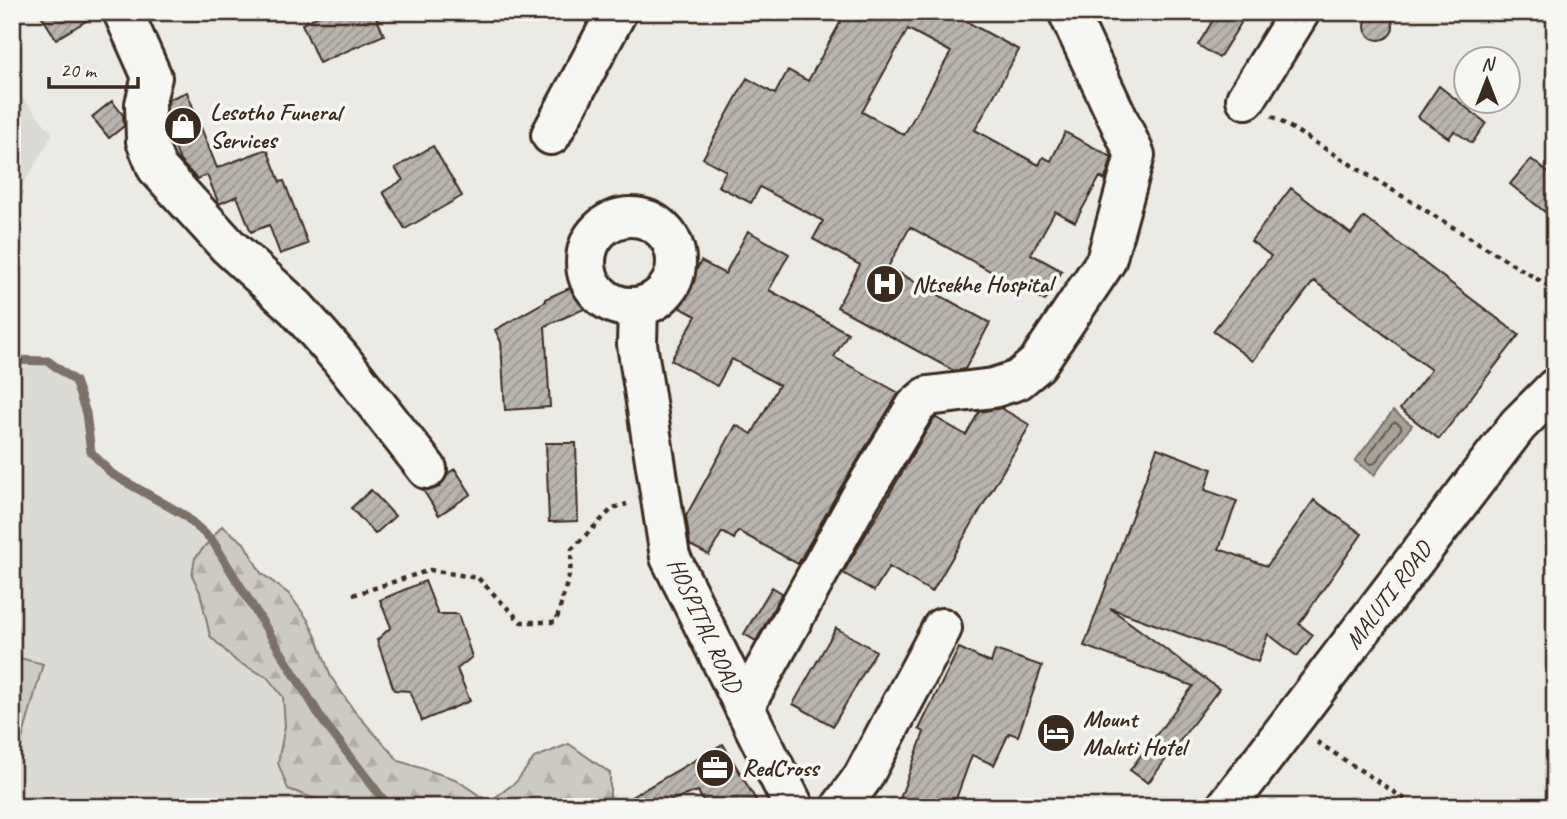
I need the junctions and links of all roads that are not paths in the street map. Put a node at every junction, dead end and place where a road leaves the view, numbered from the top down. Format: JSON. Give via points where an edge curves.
{"nodes":[{"id":1,"x":123,"y":12,"type":"edge"},
{"id":2,"x":617,"y":12,"type":"edge"},
{"id":3,"x":1068,"y":12,"type":"edge"},
{"id":4,"x":1300,"y":12,"type":"edge"},
{"id":5,"x":1246,"y":99,"type":"road end"},
{"id":6,"x":551,"y":135,"type":"dead end"},
{"id":7,"x":638,"y":307,"type":"dead end"},
{"id":8,"x":1555,"y":388,"type":"edge"},
{"id":9,"x":427,"y":469,"type":"dead end"},
{"id":10,"x":942,"y":628,"type":"dead end"},
{"id":11,"x":744,"y":707,"type":"junction"},
{"id":12,"x":794,"y":807,"type":"edge"},
{"id":13,"x":841,"y":807,"type":"edge"},
{"id":14,"x":1226,"y":807,"type":"edge"}],
"edges":[{"from":1,"to":9,"type":"street","via":[[152,77],[145,104],[146,141],[157,168],[228,246],[296,308]]},
{"from":2,"to":6,"type":"street"},
{"from":3,"to":11,"type":"street","via":[[1135,155],[1106,261],[1037,364],[1018,380],[993,388],[928,396],[916,406]]},
{"from":4,"to":5,"type":"street"},
{"from":7,"to":11,"type":"street","name":"HOSPITAL ROAD","via":[[637,344],[670,557]]},
{"from":8,"to":14,"type":"street","name":"MALUTI ROAD","via":[[1518,425]]},
{"from":10,"to":13,"type":"street","via":[[863,776]]},
{"from":11,"to":12,"type":"street","name":"HOSPITAL ROAD"}]}
